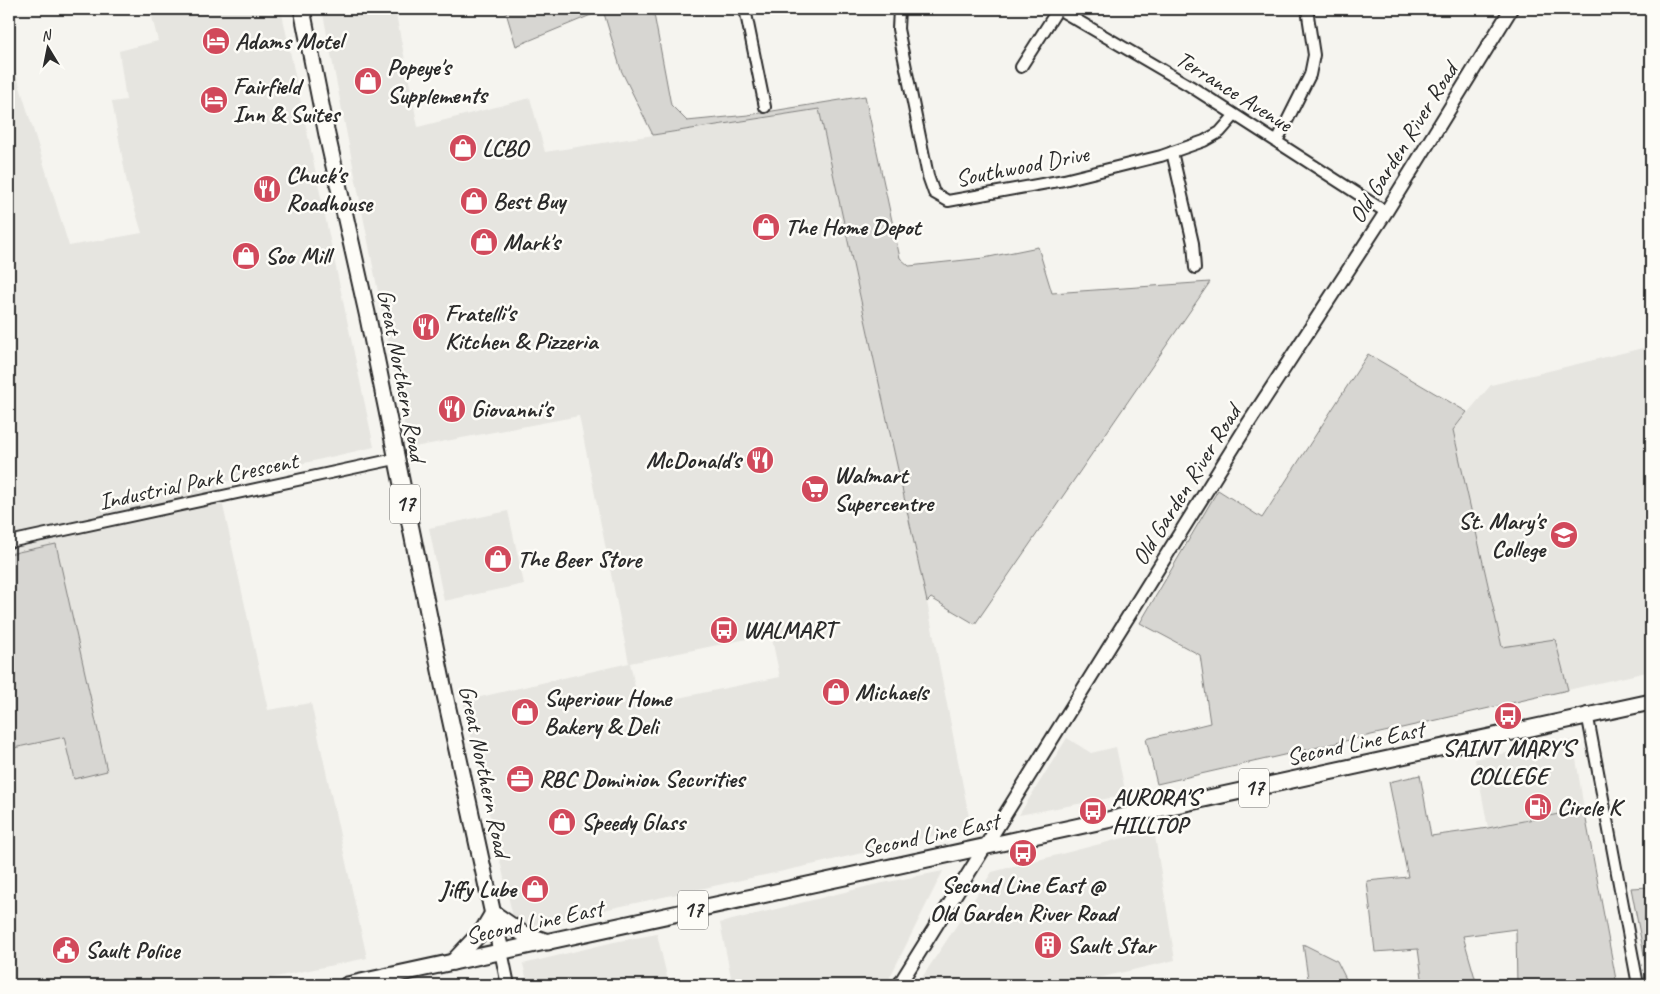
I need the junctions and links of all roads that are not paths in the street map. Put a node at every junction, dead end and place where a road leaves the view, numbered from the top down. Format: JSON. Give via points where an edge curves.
{"nodes":[{"id":1,"x":302,"y":9,"type":"edge"},
{"id":2,"x":745,"y":9,"type":"edge"},
{"id":3,"x":899,"y":9,"type":"edge"},
{"id":4,"x":1058,"y":9,"type":"edge"},
{"id":5,"x":1307,"y":9,"type":"edge"},
{"id":6,"x":1511,"y":9,"type":"edge"},
{"id":7,"x":1021,"y":67,"type":"dead end"},
{"id":8,"x":765,"y":107,"type":"dead end"},
{"id":9,"x":1234,"y":116,"type":"junction"},
{"id":10,"x":1277,"y":141,"type":"junction"},
{"id":11,"x":1172,"y":152,"type":"junction"},
{"id":12,"x":1386,"y":212,"type":"junction"},
{"id":13,"x":1195,"y":268,"type":"dead end"},
{"id":14,"x":395,"y":459,"type":"junction"},
{"id":15,"x":9,"y":542,"type":"edge"},
{"id":16,"x":1651,"y":702,"type":"edge"},
{"id":17,"x":1587,"y":714,"type":"junction"},
{"id":18,"x":984,"y":846,"type":"junction"},
{"id":19,"x":492,"y":913,"type":"junction"},
{"id":20,"x":548,"y":942,"type":"junction"},
{"id":21,"x":501,"y":952,"type":"junction"},
{"id":22,"x":453,"y":962,"type":"junction"},
{"id":23,"x":347,"y":985,"type":"edge"},
{"id":24,"x":508,"y":985,"type":"edge"},
{"id":25,"x":898,"y":985,"type":"edge"},
{"id":26,"x":1638,"y":985,"type":"edge"}],
"edges":[{"from":1,"to":14,"type":"highway","name":"Great Northern Road","number":"17"},
{"from":2,"to":8,"type":"street"},
{"from":3,"to":11,"type":"street","name":"Southwood Drive","via":[[898,29],[928,176],[934,193],[948,201],[1064,180]]},
{"from":4,"to":7,"type":"street"},
{"from":4,"to":9,"type":"street","name":"Terrance Avenue","via":[[1190,86]]},
{"from":5,"to":10,"type":"street","via":[[1314,55],[1310,75]]},
{"from":6,"to":12,"type":"main road","name":"Old Garden River Road"},
{"from":9,"to":10,"type":"street","name":"Terrance Avenue"},
{"from":9,"to":11,"type":"street","name":"Southwood Drive","via":[[1220,132]]},
{"from":10,"to":12,"type":"street","name":"Terrance Avenue"},
{"from":11,"to":13,"type":"street"},
{"from":12,"to":18,"type":"main road","name":"Old Garden River Road","via":[[1248,424]]},
{"from":14,"to":15,"type":"street","name":"Industrial Park Crescent"},
{"from":14,"to":19,"type":"highway","name":"Great Northern Road","number":"17"},
{"from":16,"to":17,"type":"highway","name":"Second Line East","number":"17"},
{"from":17,"to":18,"type":"highway","name":"Second Line East","number":"17"},
{"from":17,"to":26,"type":"street"},
{"from":18,"to":20,"type":"highway","name":"Second Line East","number":"17"},
{"from":18,"to":25,"type":"main road","name":"Old Garden River Road"},
{"from":19,"to":20,"type":"highway","via":[[522,933]]},
{"from":19,"to":21,"type":"highway","name":"Great Northern Road","number":"17"},
{"from":19,"to":22,"type":"highway","via":[[483,930]]},
{"from":20,"to":21,"type":"highway","name":"Second Line East","number":"17"},
{"from":21,"to":22,"type":"highway","name":"Second Line East"},
{"from":21,"to":24,"type":"main road","name":"Great Northern Road"},
{"from":22,"to":23,"type":"highway","name":"Second Line East"}]}
